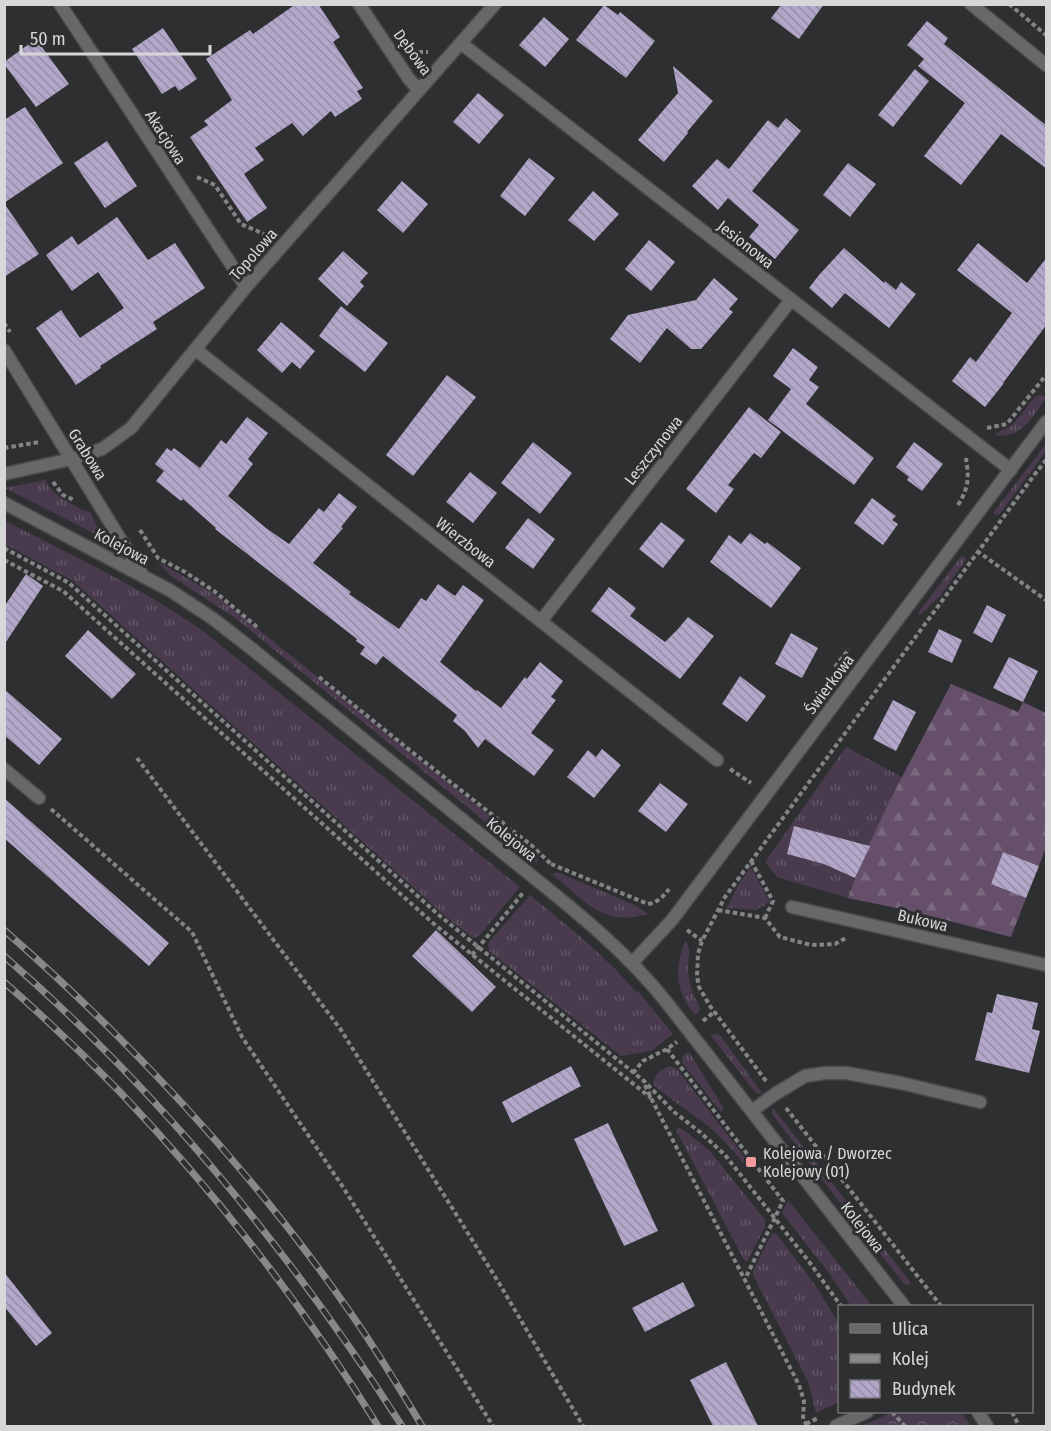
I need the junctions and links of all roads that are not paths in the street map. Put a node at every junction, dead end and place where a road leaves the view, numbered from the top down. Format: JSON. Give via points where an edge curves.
{"nodes":[{"id":1,"x":60,"y":4,"type":"edge"},
{"id":2,"x":359,"y":4,"type":"edge"},
{"id":3,"x":495,"y":4,"type":"edge"},
{"id":4,"x":971,"y":4,"type":"edge"},
{"id":5,"x":462,"y":44,"type":"junction"},
{"id":6,"x":1047,"y":65,"type":"edge"},
{"id":7,"x":419,"y":90,"type":"junction"},
{"id":8,"x":246,"y":287,"type":"junction"},
{"id":9,"x":790,"y":300,"type":"junction"},
{"id":10,"x":195,"y":349,"type":"junction"},
{"id":11,"x":4,"y":350,"type":"edge"},
{"id":12,"x":1047,"y":422,"type":"edge"},
{"id":13,"x":72,"y":459,"type":"junction"},
{"id":14,"x":1011,"y":470,"type":"junction"},
{"id":15,"x":4,"y":474,"type":"edge"},
{"id":16,"x":4,"y":503,"type":"edge"},
{"id":17,"x":143,"y":576,"type":"junction"},
{"id":18,"x":541,"y":621,"type":"junction"},
{"id":19,"x":717,"y":760,"type":"road end"},
{"id":20,"x":4,"y":769,"type":"edge"},
{"id":21,"x":39,"y":798,"type":"road end"},
{"id":22,"x":792,"y":907,"type":"dead end"},
{"id":23,"x":633,"y":963,"type":"junction"},
{"id":24,"x":1047,"y":965,"type":"edge"},
{"id":25,"x":980,"y":1102,"type":"dead end"},
{"id":26,"x":752,"y":1111,"type":"junction"},
{"id":27,"x":885,"y":1283,"type":"junction"},
{"id":28,"x":896,"y":1305,"type":"edge"},
{"id":29,"x":903,"y":1305,"type":"edge"},
{"id":30,"x":865,"y":1413,"type":"edge"},
{"id":31,"x":979,"y":1413,"type":"edge"},
{"id":32,"x":836,"y":1426,"type":"edge"},
{"id":33,"x":987,"y":1426,"type":"edge"}],
"edges":[{"from":1,"to":8,"type":"street","name":"Akacjowa"},
{"from":2,"to":7,"type":"street","name":"Dębowa"},
{"from":3,"to":5,"type":"street","name":"Topolowa"},
{"from":4,"to":6,"type":"street"},
{"from":5,"to":7,"type":"street","name":"Topolowa"},
{"from":5,"to":9,"type":"street","name":"Jesionowa"},
{"from":7,"to":8,"type":"street","name":"Topolowa"},
{"from":8,"to":10,"type":"street","name":"Topolowa"},
{"from":9,"to":14,"type":"street","name":"Jesionowa"},
{"from":9,"to":18,"type":"street","name":"Leszczynowa"},
{"from":10,"to":13,"type":"street","name":"Topolowa","via":[[131,428],[102,449]]},
{"from":10,"to":18,"type":"street","name":"Wierzbowa"},
{"from":11,"to":13,"type":"street","name":"Grabowa"},
{"from":12,"to":14,"type":"street","name":"Świerkowa"},
{"from":13,"to":15,"type":"street","name":"Topolowa"},
{"from":13,"to":17,"type":"street","name":"Grabowa"},
{"from":14,"to":23,"type":"street","name":"Świerkowa","via":[[672,920]]},
{"from":16,"to":17,"type":"street","name":"Kolejowa"},
{"from":17,"to":23,"type":"street","name":"Kolejowa","via":[[198,609],[252,649]]},
{"from":18,"to":19,"type":"street","name":"Wierzbowa"},
{"from":20,"to":21,"type":"street"},
{"from":22,"to":24,"type":"street","name":"Bukowa"},
{"from":23,"to":26,"type":"street","name":"Kolejowa"},
{"from":25,"to":26,"type":"street","via":[[901,1083],[825,1072],[805,1076]]},
{"from":26,"to":27,"type":"street","name":"Kolejowa"},
{"from":27,"to":28,"type":"street"},
{"from":27,"to":29,"type":"street","name":"Kolejowa"},
{"from":30,"to":32,"type":"street"},
{"from":31,"to":33,"type":"street"}]}
